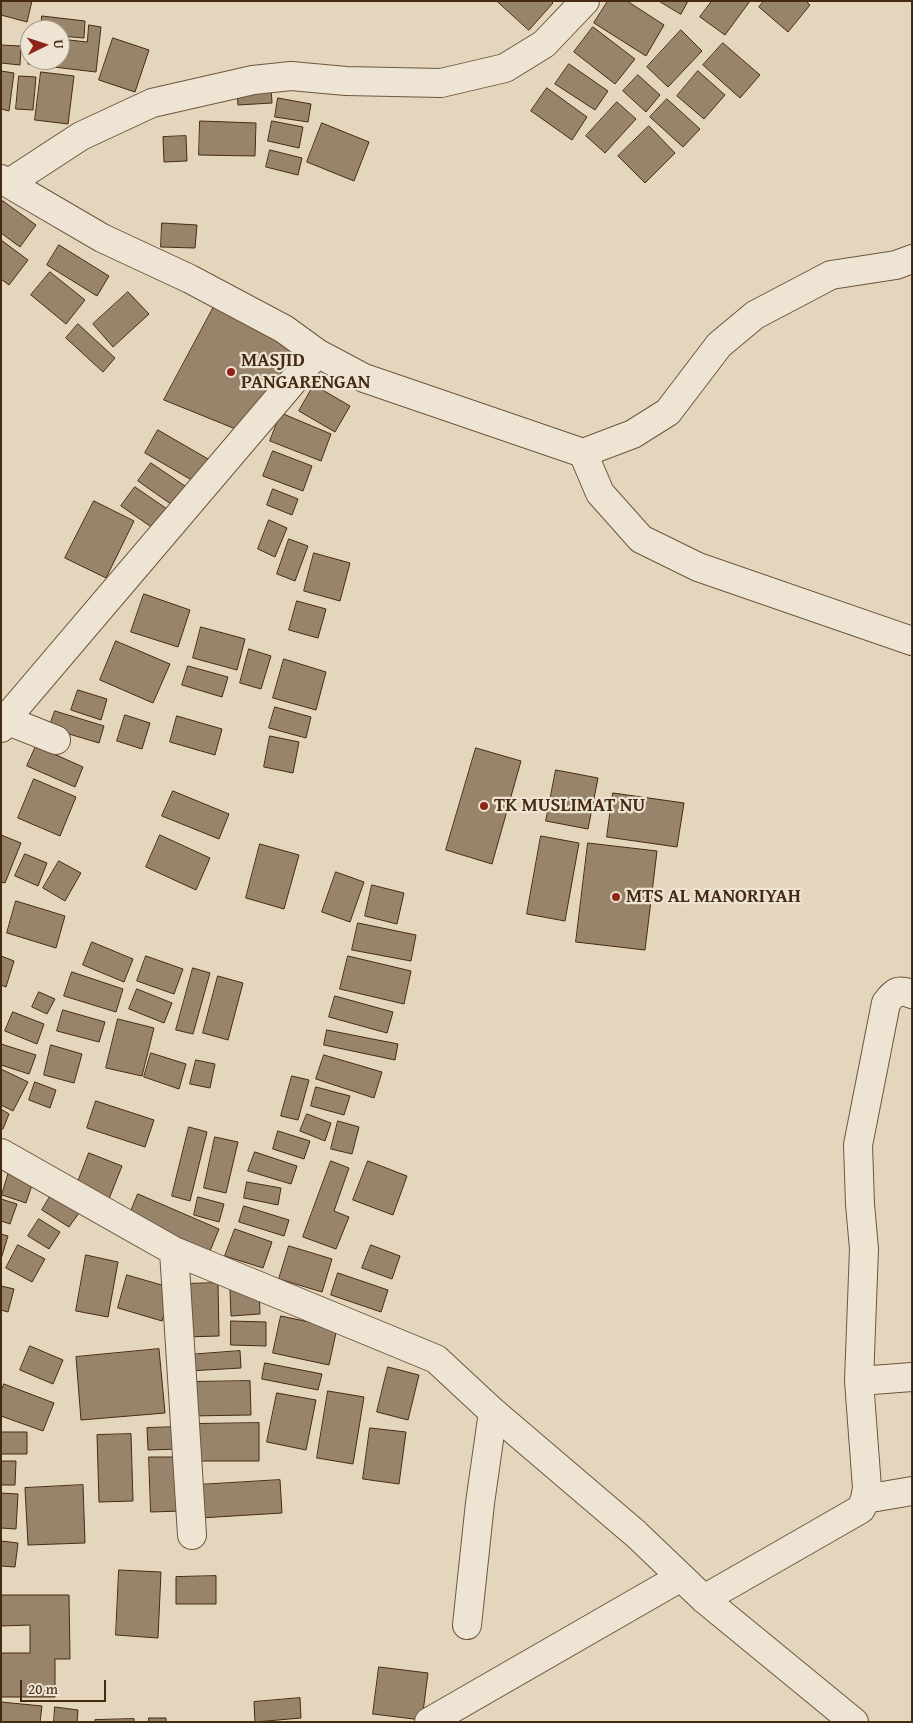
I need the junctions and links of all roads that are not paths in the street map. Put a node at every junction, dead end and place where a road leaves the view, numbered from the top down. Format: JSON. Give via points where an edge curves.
{"nodes":[{"id":1,"x":585,"y":1,"type":"edge"},
{"id":2,"x":5,"y":181,"type":"edge"},
{"id":3,"x":912,"y":259,"type":"edge"},
{"id":4,"x":317,"y":353,"type":"junction"},
{"id":5,"x":583,"y":453,"type":"junction"},
{"id":6,"x":912,"y":641,"type":"edge"},
{"id":7,"x":2,"y":722,"type":"edge"},
{"id":8,"x":56,"y":740,"type":"dead end"},
{"id":9,"x":912,"y":994,"type":"edge"},
{"id":10,"x":1,"y":1153,"type":"edge"},
{"id":11,"x":174,"y":1251,"type":"junction"},
{"id":12,"x":912,"y":1377,"type":"edge"},
{"id":13,"x":860,"y":1381,"type":"junction"},
{"id":14,"x":493,"y":1412,"type":"junction"},
{"id":15,"x":912,"y":1491,"type":"edge"},
{"id":16,"x":865,"y":1500,"type":"junction"},
{"id":17,"x":192,"y":1535,"type":"dead end"},
{"id":18,"x":681,"y":1577,"type":"junction"},
{"id":19,"x":704,"y":1598,"type":"junction"},
{"id":20,"x":467,"y":1625,"type":"dead end"},
{"id":21,"x":429,"y":1722,"type":"edge"},
{"id":22,"x":854,"y":1722,"type":"edge"}],
"edges":[{"from":1,"to":2,"type":"street","via":[[544,44],[505,68],[441,83],[291,76],[234,84],[152,103],[81,136]]},
{"from":2,"to":4,"type":"street","via":[[102,238],[190,279],[284,329]]},
{"from":3,"to":5,"type":"street","via":[[896,265],[831,275],[756,315],[719,345],[668,412],[633,434]]},
{"from":4,"to":5,"type":"street","via":[[364,378]]},
{"from":4,"to":7,"type":"street"},
{"from":5,"to":6,"type":"street","via":[[600,492],[641,538],[698,567]]},
{"from":7,"to":8,"type":"street"},
{"from":9,"to":13,"type":"street","via":[[897,991],[886,1003],[858,1145],[864,1250]]},
{"from":10,"to":11,"type":"street"},
{"from":11,"to":14,"type":"street","via":[[436,1359]]},
{"from":11,"to":17,"type":"street"},
{"from":12,"to":13,"type":"street"},
{"from":13,"to":16,"type":"street","via":[[868,1488]]},
{"from":14,"to":18,"type":"street","via":[[636,1534]]},
{"from":14,"to":20,"type":"street"},
{"from":15,"to":16,"type":"street"},
{"from":16,"to":19,"type":"street","via":[[861,1509]]},
{"from":18,"to":19,"type":"street"},
{"from":18,"to":21,"type":"street"},
{"from":19,"to":22,"type":"street"}]}
